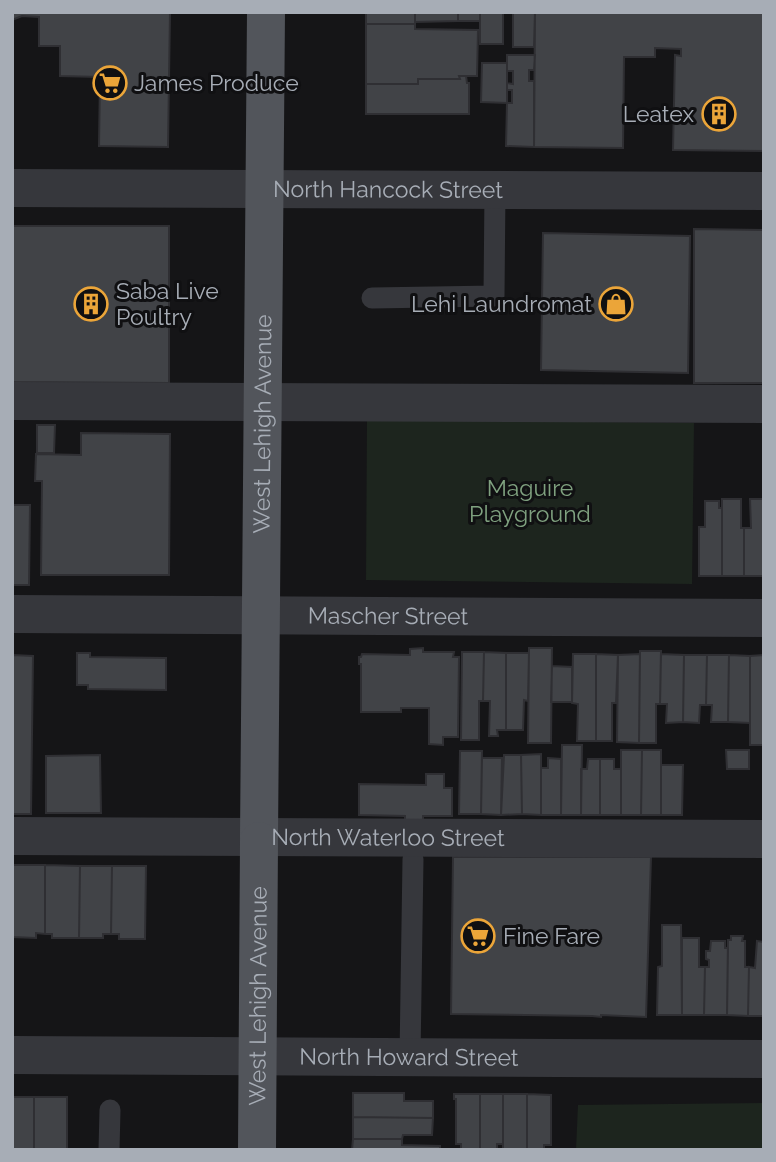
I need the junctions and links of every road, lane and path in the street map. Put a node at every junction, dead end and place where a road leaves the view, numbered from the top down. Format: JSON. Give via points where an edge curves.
{"nodes":[{"id":1,"x":267,"y":12,"type":"edge"},
{"id":2,"x":12,"y":188,"type":"edge"},
{"id":3,"x":264,"y":189,"type":"junction"},
{"id":4,"x":495,"y":190,"type":"junction"},
{"id":5,"x":764,"y":191,"type":"edge"},
{"id":6,"x":372,"y":298,"type":"dead end"},
{"id":7,"x":12,"y":401,"type":"edge"},
{"id":8,"x":262,"y":402,"type":"junction"},
{"id":9,"x":764,"y":404,"type":"edge"},
{"id":10,"x":12,"y":614,"type":"edge"},
{"id":11,"x":261,"y":616,"type":"junction"},
{"id":12,"x":764,"y":618,"type":"edge"},
{"id":13,"x":12,"y":836,"type":"edge"},
{"id":14,"x":259,"y":839,"type":"junction"},
{"id":15,"x":764,"y":839,"type":"edge"},
{"id":16,"x":413,"y":859,"type":"dead end"},
{"id":17,"x":12,"y":1055,"type":"edge"},
{"id":18,"x":257,"y":1056,"type":"junction"},
{"id":19,"x":410,"y":1057,"type":"junction"},
{"id":20,"x":764,"y":1059,"type":"edge"},
{"id":21,"x":110,"y":1110,"type":"dead end"},
{"id":22,"x":109,"y":1150,"type":"edge"},
{"id":23,"x":257,"y":1150,"type":"edge"}],
"edges":[{"from":1,"to":3,"type":"main road","name":"West Lehigh Avenue"},
{"from":2,"to":3,"type":"street","name":"North Hancock Street"},
{"from":3,"to":4,"type":"street","name":"North Hancock Street"},
{"from":3,"to":8,"type":"main road","name":"West Lehigh Avenue"},
{"from":4,"to":5,"type":"street","name":"North Hancock Street"},
{"from":4,"to":6,"type":"lane","via":[[494,296]]},
{"from":7,"to":8,"type":"street"},
{"from":8,"to":9,"type":"street"},
{"from":8,"to":11,"type":"main road","name":"West Lehigh Avenue"},
{"from":10,"to":11,"type":"street","name":"Mascher Street"},
{"from":11,"to":12,"type":"street","name":"Mascher Street"},
{"from":11,"to":14,"type":"main road","name":"West Lehigh Avenue"},
{"from":13,"to":14,"type":"street","name":"North Waterloo Street"},
{"from":14,"to":15,"type":"street","name":"North Waterloo Street"},
{"from":14,"to":18,"type":"main road","name":"West Lehigh Avenue"},
{"from":16,"to":19,"type":"lane"},
{"from":17,"to":18,"type":"street","name":"North Howard Street"},
{"from":18,"to":19,"type":"street","name":"North Howard Street"},
{"from":18,"to":23,"type":"main road","name":"West Lehigh Avenue"},
{"from":19,"to":20,"type":"street","name":"North Howard Street"},
{"from":21,"to":22,"type":"lane"}]}
